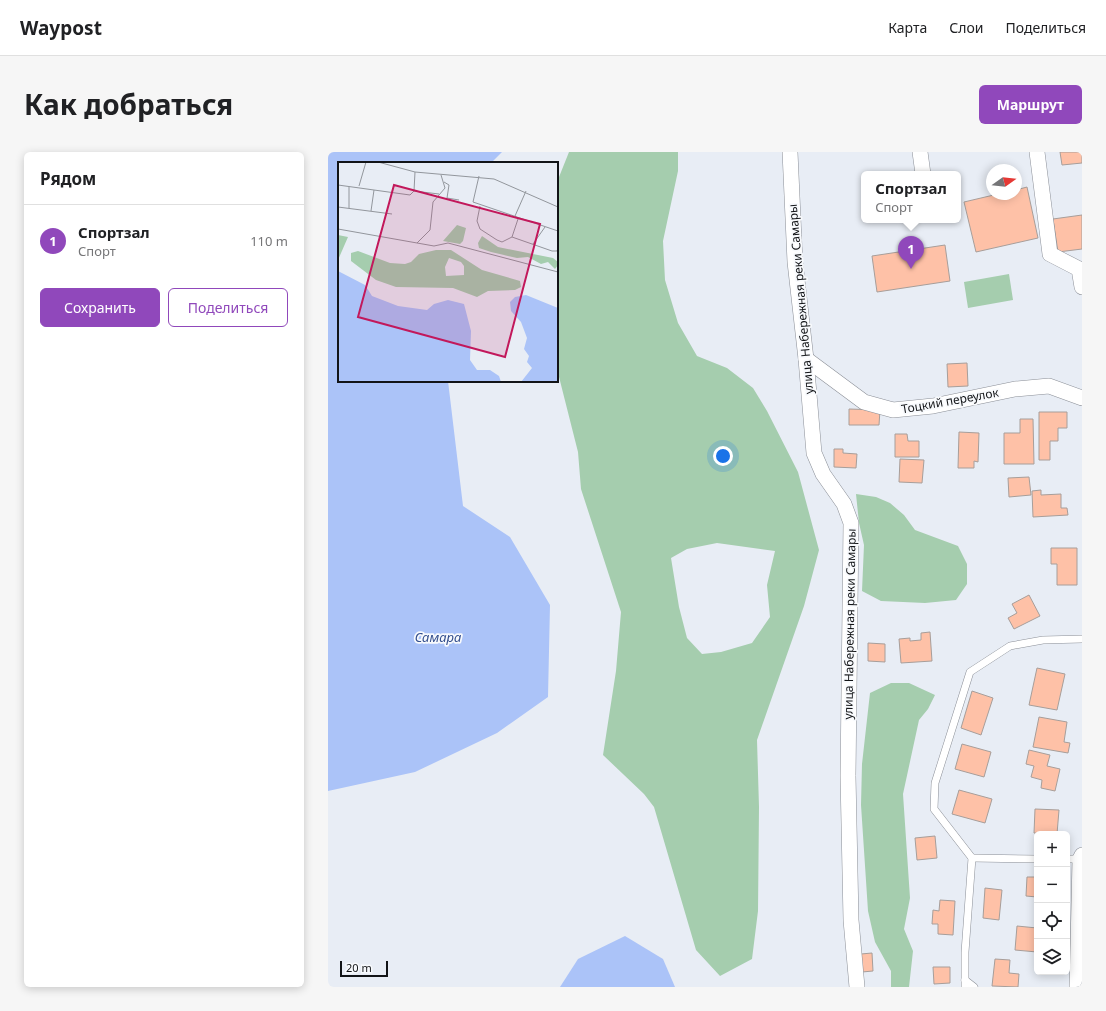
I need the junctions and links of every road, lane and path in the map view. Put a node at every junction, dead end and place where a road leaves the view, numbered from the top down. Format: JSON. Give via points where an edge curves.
{"nodes":[{"id":1,"x":790,"y":152,"type":"edge"},
{"id":2,"x":920,"y":152,"type":"edge"},
{"id":3,"x":1037,"y":152,"type":"edge"},
{"id":4,"x":923,"y":171,"type":"edge"},
{"id":5,"x":1081,"y":269,"type":"edge"},
{"id":6,"x":1082,"y":287,"type":"edge"},
{"id":7,"x":806,"y":359,"type":"junction"},
{"id":8,"x":1082,"y":398,"type":"edge"},
{"id":9,"x":1082,"y":639,"type":"edge"},
{"id":10,"x":1076,"y":857,"type":"edge"},
{"id":11,"x":972,"y":858,"type":"junction"},
{"id":12,"x":1034,"y":858,"type":"edge"},
{"id":13,"x":965,"y":984,"type":"edge"},
{"id":14,"x":857,"y":987,"type":"edge"},
{"id":15,"x":974,"y":987,"type":"edge"},
{"id":16,"x":1077,"y":987,"type":"edge"}],
"edges":[{"from":1,"to":7,"type":"street","name":"улица Набережная реки Самары","via":[[795,262]]},
{"from":2,"to":4,"type":"street"},
{"from":3,"to":5,"type":"street","via":[[1050,254]]},
{"from":5,"to":6,"type":"street"},
{"from":7,"to":8,"type":"street","name":"Тоцкий переулок","via":[[864,402],[893,410],[933,406],[1015,389],[1049,386]]},
{"from":7,"to":14,"type":"street","name":"улица Набережная реки Самары","via":[[814,453],[823,474],[844,504],[851,523],[848,776],[851,920]]},
{"from":9,"to":11,"type":"lane","via":[[1043,640],[1010,646],[970,672],[935,783],[934,809]]},
{"from":10,"to":16,"type":"street"},
{"from":11,"to":12,"type":"lane"},
{"from":11,"to":13,"type":"lane"},
{"from":13,"to":15,"type":"lane"}]}
